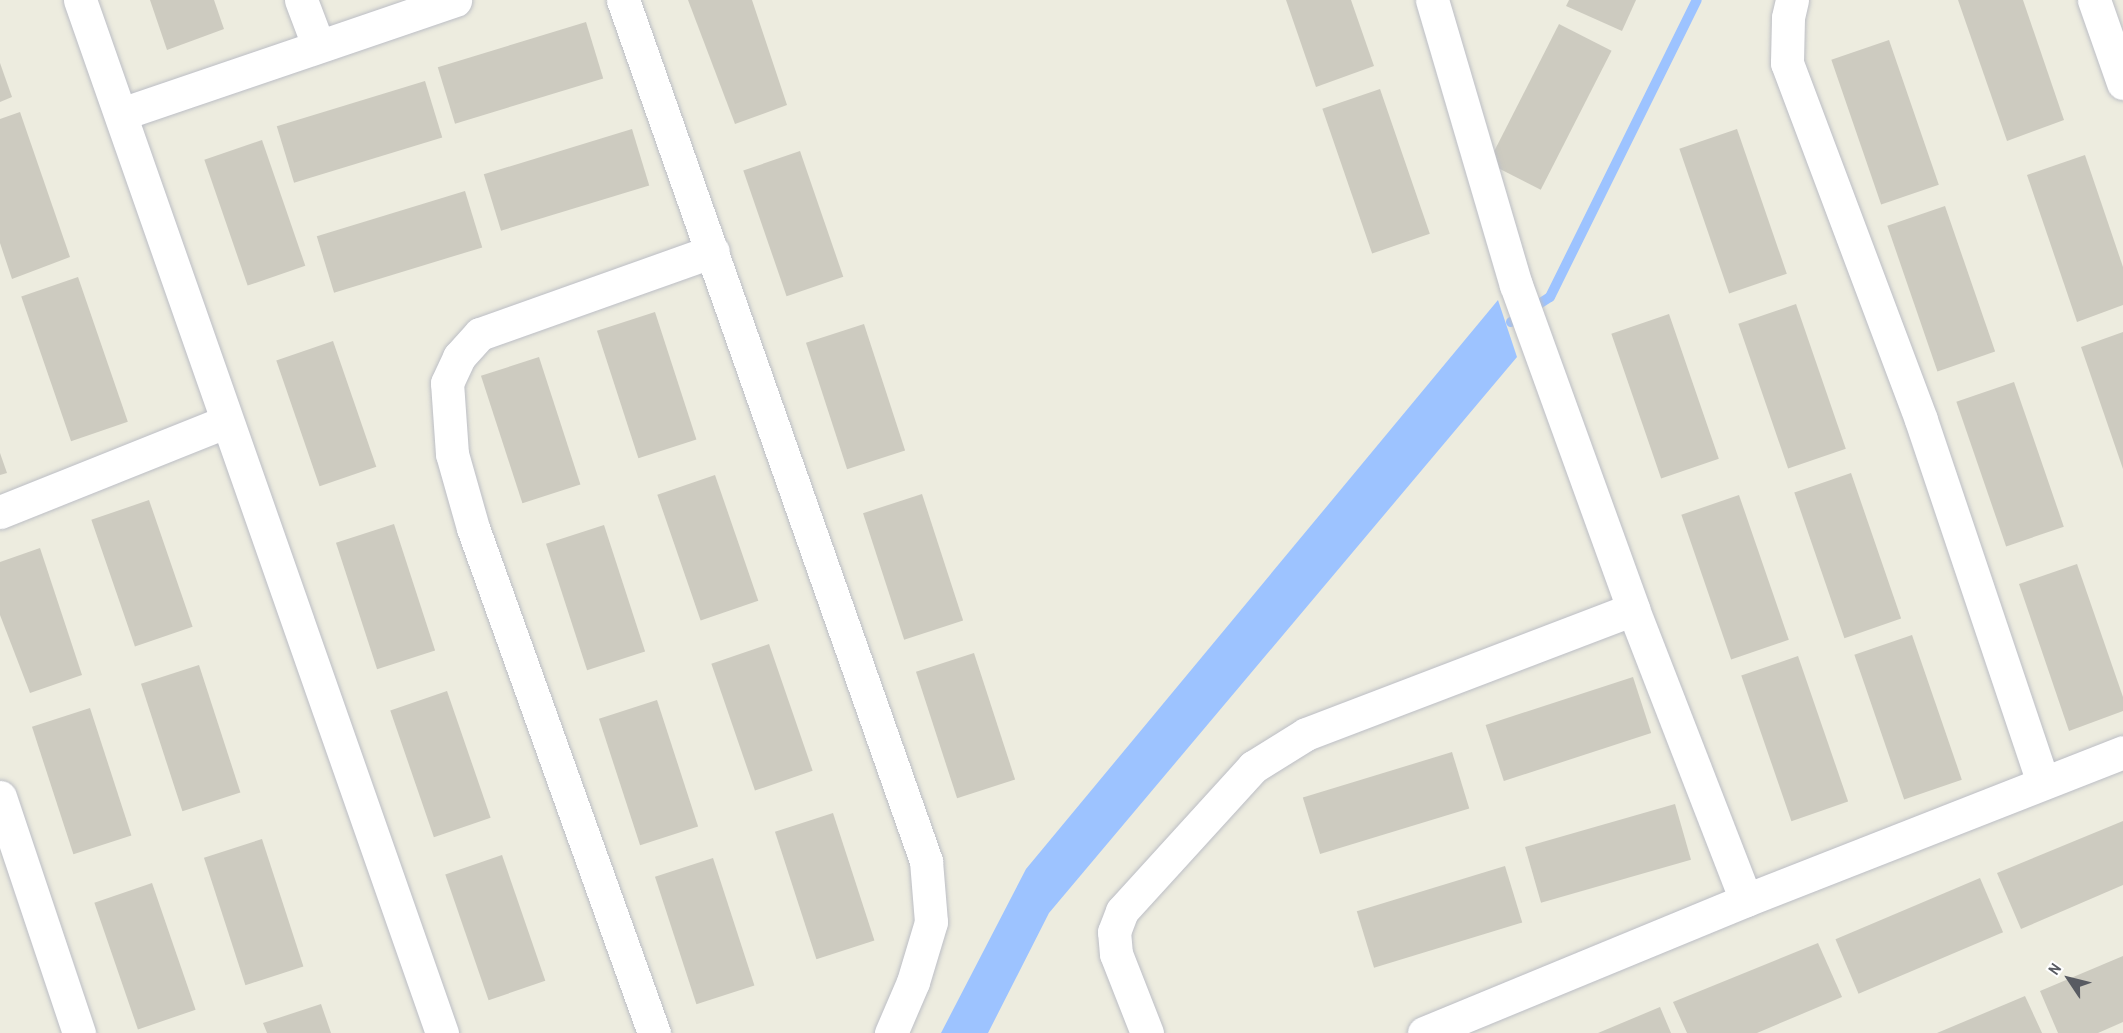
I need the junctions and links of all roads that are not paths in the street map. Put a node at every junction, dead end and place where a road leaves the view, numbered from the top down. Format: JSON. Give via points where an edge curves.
{"nodes":[{"id":1,"x":80,"y":0,"type":"edge"},
{"id":2,"x":301,"y":0,"type":"edge"},
{"id":3,"x":455,"y":0,"type":"edge"},
{"id":4,"x":623,"y":0,"type":"edge"},
{"id":5,"x":1792,"y":0,"type":"edge"},
{"id":6,"x":2094,"y":0,"type":"edge"},
{"id":7,"x":1441,"y":3,"type":"edge"},
{"id":8,"x":318,"y":45,"type":"junction"},
{"id":9,"x":2123,"y":82,"type":"edge"},
{"id":10,"x":121,"y":114,"type":"junction"},
{"id":11,"x":713,"y":251,"type":"junction"},
{"id":12,"x":225,"y":422,"type":"junction"},
{"id":13,"x":0,"y":512,"type":"edge"},
{"id":14,"x":1633,"y":609,"type":"junction"},
{"id":15,"x":2123,"y":752,"type":"edge"},
{"id":16,"x":2043,"y":782,"type":"junction"},
{"id":17,"x":0,"y":796,"type":"edge"},
{"id":18,"x":1746,"y":900,"type":"junction"},
{"id":19,"x":79,"y":1033,"type":"edge"},
{"id":20,"x":442,"y":1033,"type":"edge"},
{"id":21,"x":654,"y":1033,"type":"edge"},
{"id":22,"x":891,"y":1033,"type":"edge"},
{"id":23,"x":1147,"y":1033,"type":"edge"},
{"id":24,"x":1424,"y":1033,"type":"edge"}],
"edges":[{"from":1,"to":10,"type":"street"},
{"from":2,"to":8,"type":"street"},
{"from":3,"to":8,"type":"street"},
{"from":4,"to":11,"type":"street"},
{"from":5,"to":16,"type":"street","via":[[1787,63],[1921,420]]},
{"from":6,"to":9,"type":"street"},
{"from":7,"to":14,"type":"street","via":[[1516,285]]},
{"from":8,"to":10,"type":"street"},
{"from":10,"to":12,"type":"street"},
{"from":11,"to":21,"type":"street","via":[[480,334],[459,357],[447,383],[452,454],[473,528]]},
{"from":11,"to":22,"type":"street","via":[[926,861],[931,922],[913,982]]},
{"from":12,"to":13,"type":"street"},
{"from":12,"to":20,"type":"street"},
{"from":14,"to":18,"type":"street"},
{"from":14,"to":23,"type":"street","via":[[1306,734],[1253,767],[1122,911],[1114,932],[1116,954]]},
{"from":15,"to":16,"type":"street"},
{"from":16,"to":18,"type":"street"},
{"from":17,"to":19,"type":"street"},
{"from":18,"to":24,"type":"street"}]}
